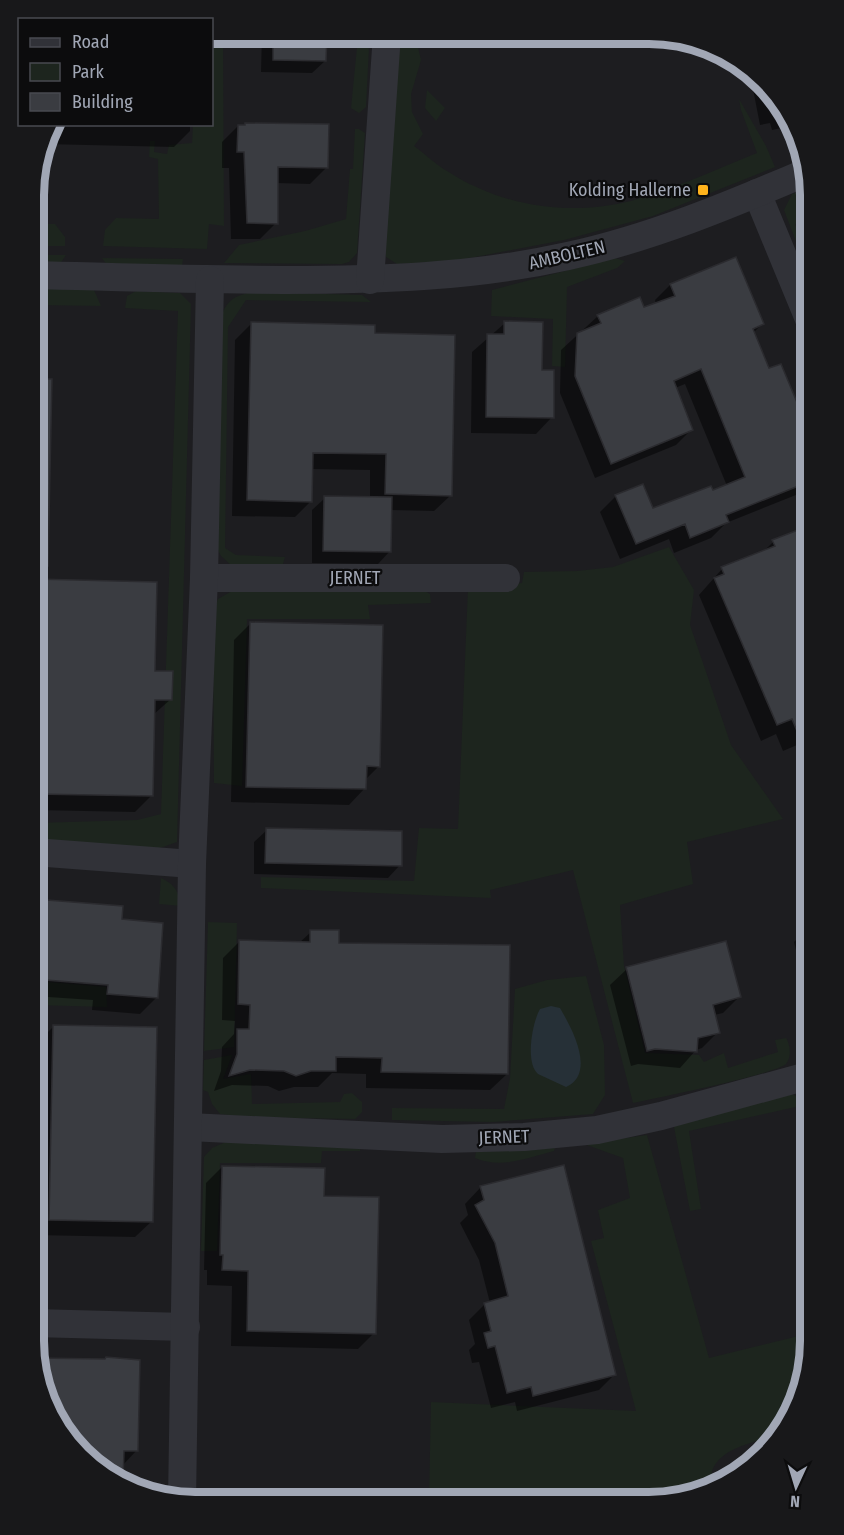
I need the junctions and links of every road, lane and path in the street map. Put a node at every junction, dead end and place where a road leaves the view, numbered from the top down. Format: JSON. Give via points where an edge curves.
{"nodes":[{"id":1,"x":386,"y":44,"type":"edge"},
{"id":2,"x":799,"y":175,"type":"edge"},
{"id":3,"x":757,"y":193,"type":"junction"},
{"id":4,"x":44,"y":275,"type":"edge"},
{"id":5,"x":210,"y":280,"type":"junction"},
{"id":6,"x":370,"y":280,"type":"junction"},
{"id":7,"x":800,"y":297,"type":"edge"},
{"id":8,"x":204,"y":578,"type":"junction"},
{"id":9,"x":506,"y":578,"type":"dead end"},
{"id":10,"x":44,"y":853,"type":"edge"},
{"id":11,"x":192,"y":864,"type":"junction"},
{"id":12,"x":800,"y":1078,"type":"edge"},
{"id":13,"x":189,"y":1127,"type":"junction"},
{"id":14,"x":44,"y":1323,"type":"edge"},
{"id":15,"x":186,"y":1327,"type":"junction"},
{"id":16,"x":182,"y":1491,"type":"edge"}],
"edges":[{"from":1,"to":6,"type":"street"},
{"from":2,"to":3,"type":"street","name":"AMBOLTEN"},
{"from":3,"to":6,"type":"street","name":"AMBOLTEN","via":[[652,232],[569,256],[478,272]]},
{"from":3,"to":7,"type":"street"},
{"from":4,"to":5,"type":"street","name":"AMBOLTEN"},
{"from":5,"to":6,"type":"street","name":"AMBOLTEN"},
{"from":5,"to":8,"type":"street"},
{"from":8,"to":9,"type":"street","name":"JERNET"},
{"from":8,"to":11,"type":"street"},
{"from":10,"to":11,"type":"street"},
{"from":11,"to":13,"type":"street"},
{"from":12,"to":13,"type":"street","name":"JERNET","via":[[597,1130],[524,1137],[431,1138]]},
{"from":13,"to":15,"type":"street"},
{"from":14,"to":15,"type":"street"},
{"from":15,"to":16,"type":"street"}]}
